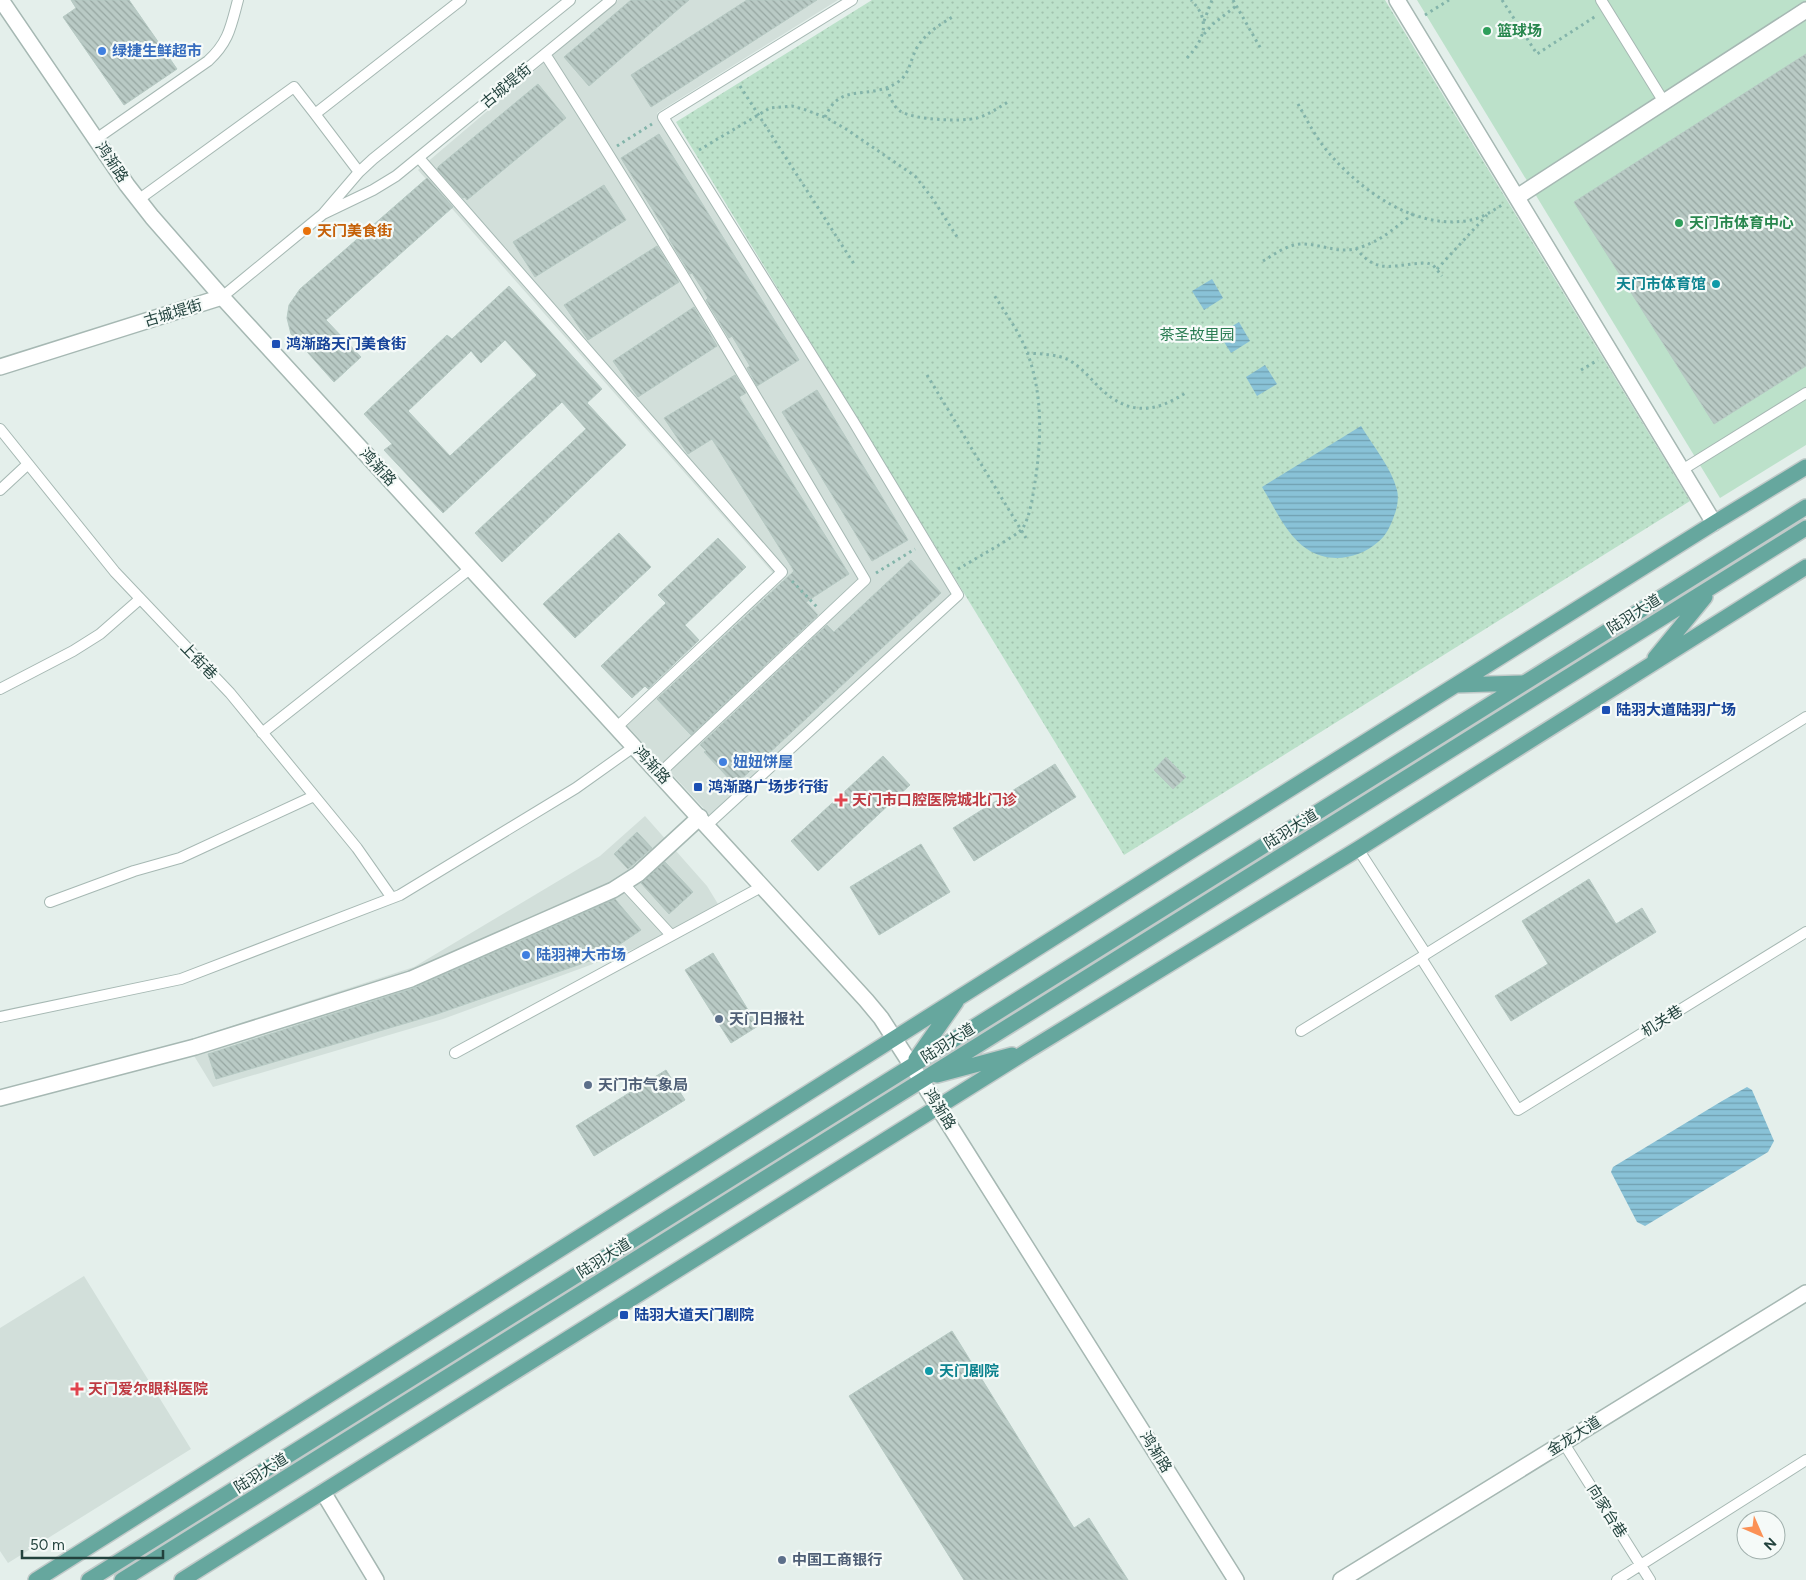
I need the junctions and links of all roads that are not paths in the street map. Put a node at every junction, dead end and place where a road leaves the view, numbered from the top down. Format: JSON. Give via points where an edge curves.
{"nodes":[{"id":1,"x":1,"y":0,"type":"edge"},
{"id":2,"x":238,"y":0,"type":"edge"},
{"id":3,"x":462,"y":0,"type":"edge"},
{"id":4,"x":570,"y":0,"type":"edge"},
{"id":5,"x":611,"y":0,"type":"edge"},
{"id":6,"x":852,"y":0,"type":"edge"},
{"id":7,"x":1398,"y":0,"type":"edge"},
{"id":8,"x":1601,"y":0,"type":"edge"},
{"id":9,"x":1806,"y":10,"type":"edge"},
{"id":10,"x":545,"y":54,"type":"junction"},
{"id":11,"x":1664,"y":102,"type":"junction"},
{"id":12,"x":315,"y":114,"type":"junction"},
{"id":13,"x":96,"y":139,"type":"junction"},
{"id":14,"x":419,"y":158,"type":"junction"},
{"id":15,"x":359,"y":172,"type":"junction"},
{"id":16,"x":1517,"y":197,"type":"junction"},
{"id":17,"x":138,"y":200,"type":"junction"},
{"id":18,"x":322,"y":214,"type":"junction"},
{"id":19,"x":222,"y":297,"type":"junction"},
{"id":20,"x":0,"y":367,"type":"edge"},
{"id":21,"x":1806,"y":393,"type":"edge"},
{"id":22,"x":0,"y":429,"type":"edge"},
{"id":23,"x":28,"y":464,"type":"junction"},
{"id":24,"x":1806,"y":467,"type":"edge"},
{"id":25,"x":1682,"y":470,"type":"junction"},
{"id":26,"x":0,"y":490,"type":"edge"},
{"id":27,"x":1806,"y":506,"type":"edge"},
{"id":28,"x":1714,"y":523,"type":"junction"},
{"id":29,"x":1806,"y":528,"type":"edge"},
{"id":30,"x":1806,"y":567,"type":"edge"},
{"id":31,"x":471,"y":568,"type":"junction"},
{"id":32,"x":1713,"y":587,"type":"junction"},
{"id":33,"x":140,"y":599,"type":"junction"},
{"id":34,"x":1646,"y":669,"type":"junction"},
{"id":35,"x":1523,"y":683,"type":"junction"},
{"id":36,"x":1456,"y":685,"type":"junction"},
{"id":37,"x":0,"y":689,"type":"edge"},
{"id":38,"x":1806,"y":717,"type":"edge"},
{"id":39,"x":617,"y":727,"type":"junction"},
{"id":40,"x":262,"y":733,"type":"junction"},
{"id":41,"x":635,"y":746,"type":"junction"},
{"id":42,"x":660,"y":773,"type":"junction"},
{"id":43,"x":314,"y":796,"type":"junction"},
{"id":44,"x":704,"y":821,"type":"junction"},
{"id":45,"x":1358,"y":849,"type":"junction"},
{"id":46,"x":624,"y":884,"type":"junction"},
{"id":47,"x":762,"y":886,"type":"junction"},
{"id":48,"x":392,"y":898,"type":"junction"},
{"id":49,"x":50,"y":902,"type":"dead end"},
{"id":50,"x":1806,"y":932,"type":"edge"},
{"id":51,"x":671,"y":936,"type":"junction"},
{"id":52,"x":1423,"y":956,"type":"junction"},
{"id":53,"x":959,"y":997,"type":"junction"},
{"id":54,"x":0,"y":1017,"type":"edge"},
{"id":55,"x":1301,"y":1031,"type":"dead end"},
{"id":56,"x":894,"y":1038,"type":"junction"},
{"id":57,"x":1029,"y":1050,"type":"junction"},
{"id":58,"x":455,"y":1053,"type":"dead end"},
{"id":59,"x":912,"y":1066,"type":"junction"},
{"id":60,"x":922,"y":1080,"type":"junction"},
{"id":61,"x":0,"y":1098,"type":"edge"},
{"id":62,"x":938,"y":1107,"type":"junction"},
{"id":63,"x":1806,"y":1293,"type":"edge"},
{"id":64,"x":1563,"y":1442,"type":"junction"},
{"id":65,"x":1806,"y":1460,"type":"edge"},
{"id":66,"x":324,"y":1492,"type":"junction"},
{"id":67,"x":1641,"y":1565,"type":"junction"},
{"id":68,"x":36,"y":1580,"type":"edge"},
{"id":69,"x":89,"y":1580,"type":"edge"},
{"id":70,"x":122,"y":1580,"type":"edge"},
{"id":71,"x":182,"y":1580,"type":"edge"},
{"id":72,"x":376,"y":1580,"type":"edge"},
{"id":73,"x":1236,"y":1580,"type":"edge"},
{"id":74,"x":1341,"y":1580,"type":"edge"},
{"id":75,"x":1617,"y":1580,"type":"edge"},
{"id":76,"x":1650,"y":1580,"type":"edge"}],
"edges":[{"from":1,"to":13,"type":"street","name":"鸿渐路"},
{"from":2,"to":13,"type":"lane","via":[[220,51]]},
{"from":3,"to":12,"type":"lane"},
{"from":4,"to":15,"type":"lane","name":"古城堤街"},
{"from":5,"to":10,"type":"lane","name":"古城堤街"},
{"from":6,"to":44,"type":"lane","via":[[663,117],[958,595]]},
{"from":7,"to":16,"type":"street"},
{"from":8,"to":11,"type":"lane"},
{"from":9,"to":11,"type":"street"},
{"from":10,"to":14,"type":"lane","name":"古城堤街"},
{"from":10,"to":42,"type":"lane","via":[[760,402],[865,580]]},
{"from":11,"to":16,"type":"street"},
{"from":12,"to":15,"type":"lane"},
{"from":12,"to":17,"type":"lane","via":[[294,87]]},
{"from":13,"to":17,"type":"street","name":"鸿渐路"},
{"from":14,"to":18,"type":"lane","name":"古城堤街","via":[[387,183]]},
{"from":14,"to":39,"type":"lane","via":[[782,572]]},
{"from":15,"to":18,"type":"lane","name":"古城堤街"},
{"from":16,"to":25,"type":"street"},
{"from":17,"to":19,"type":"street","name":"鸿渐路"},
{"from":18,"to":19,"type":"lane","name":"古城堤街"},
{"from":19,"to":20,"type":"street","name":"古城堤街"},
{"from":19,"to":31,"type":"street","name":"鸿渐路"},
{"from":21,"to":25,"type":"lane"},
{"from":22,"to":23,"type":"lane","name":"上街巷"},
{"from":23,"to":26,"type":"lane"},
{"from":23,"to":33,"type":"lane","name":"上街巷","via":[[114,572]]},
{"from":24,"to":28,"type":"main road"},
{"from":25,"to":28,"type":"street"},
{"from":27,"to":35,"type":"main road","name":"陆羽大道"},
{"from":28,"to":36,"type":"main road"},
{"from":29,"to":32,"type":"main road","name":"陆羽大道"},
{"from":30,"to":34,"type":"main road"},
{"from":31,"to":39,"type":"street","name":"鸿渐路"},
{"from":31,"to":40,"type":"lane"},
{"from":32,"to":34,"type":"main road"},
{"from":32,"to":60,"type":"main road","name":"陆羽大道"},
{"from":33,"to":37,"type":"lane","via":[[100,634]]},
{"from":33,"to":40,"type":"lane","name":"上街巷","via":[[230,693]]},
{"from":34,"to":45,"type":"main road"},
{"from":35,"to":36,"type":"main road"},
{"from":35,"to":59,"type":"main road","name":"陆羽大道"},
{"from":36,"to":53,"type":"main road"},
{"from":38,"to":52,"type":"lane"},
{"from":39,"to":41,"type":"street","name":"鸿渐路"},
{"from":40,"to":43,"type":"lane","name":"上街巷"},
{"from":41,"to":42,"type":"street","name":"鸿渐路"},
{"from":41,"to":48,"type":"lane","via":[[576,788]]},
{"from":42,"to":44,"type":"street","name":"鸿渐路"},
{"from":43,"to":48,"type":"lane","name":"上街巷","via":[[357,848]]},
{"from":43,"to":49,"type":"lane","via":[[180,858],[134,870]]},
{"from":44,"to":46,"type":"street"},
{"from":44,"to":47,"type":"street","name":"鸿渐路"},
{"from":45,"to":52,"type":"lane"},
{"from":45,"to":57,"type":"main road"},
{"from":46,"to":51,"type":"lane"},
{"from":46,"to":61,"type":"street","via":[[411,979],[195,1047]]},
{"from":47,"to":51,"type":"lane"},
{"from":47,"to":56,"type":"street","name":"鸿渐路","via":[[866,1000]]},
{"from":48,"to":54,"type":"lane","via":[[181,979]]},
{"from":50,"to":52,"type":"lane","name":"机关巷","via":[[1518,1110]]},
{"from":51,"to":58,"type":"lane"},
{"from":52,"to":55,"type":"lane"},
{"from":53,"to":56,"type":"main road"},
{"from":53,"to":59,"type":"main road"},
{"from":56,"to":59,"type":"street","name":"鸿渐路"},
{"from":56,"to":68,"type":"main road"},
{"from":57,"to":60,"type":"main road"},
{"from":57,"to":62,"type":"main road"},
{"from":59,"to":60,"type":"street","name":"鸿渐路"},
{"from":59,"to":69,"type":"main road","name":"陆羽大道"},
{"from":60,"to":62,"type":"street","name":"鸿渐路"},
{"from":60,"to":70,"type":"main road","name":"陆羽大道"},
{"from":62,"to":66,"type":"main road"},
{"from":62,"to":73,"type":"street","name":"鸿渐路"},
{"from":63,"to":64,"type":"street","name":"金龙大道"},
{"from":64,"to":67,"type":"lane","name":"向家台巷"},
{"from":64,"to":74,"type":"street","name":"金龙大道"},
{"from":65,"to":67,"type":"lane"},
{"from":66,"to":71,"type":"main road"},
{"from":66,"to":72,"type":"street"},
{"from":67,"to":75,"type":"lane"},
{"from":67,"to":76,"type":"lane","name":"向家台巷"}]}
